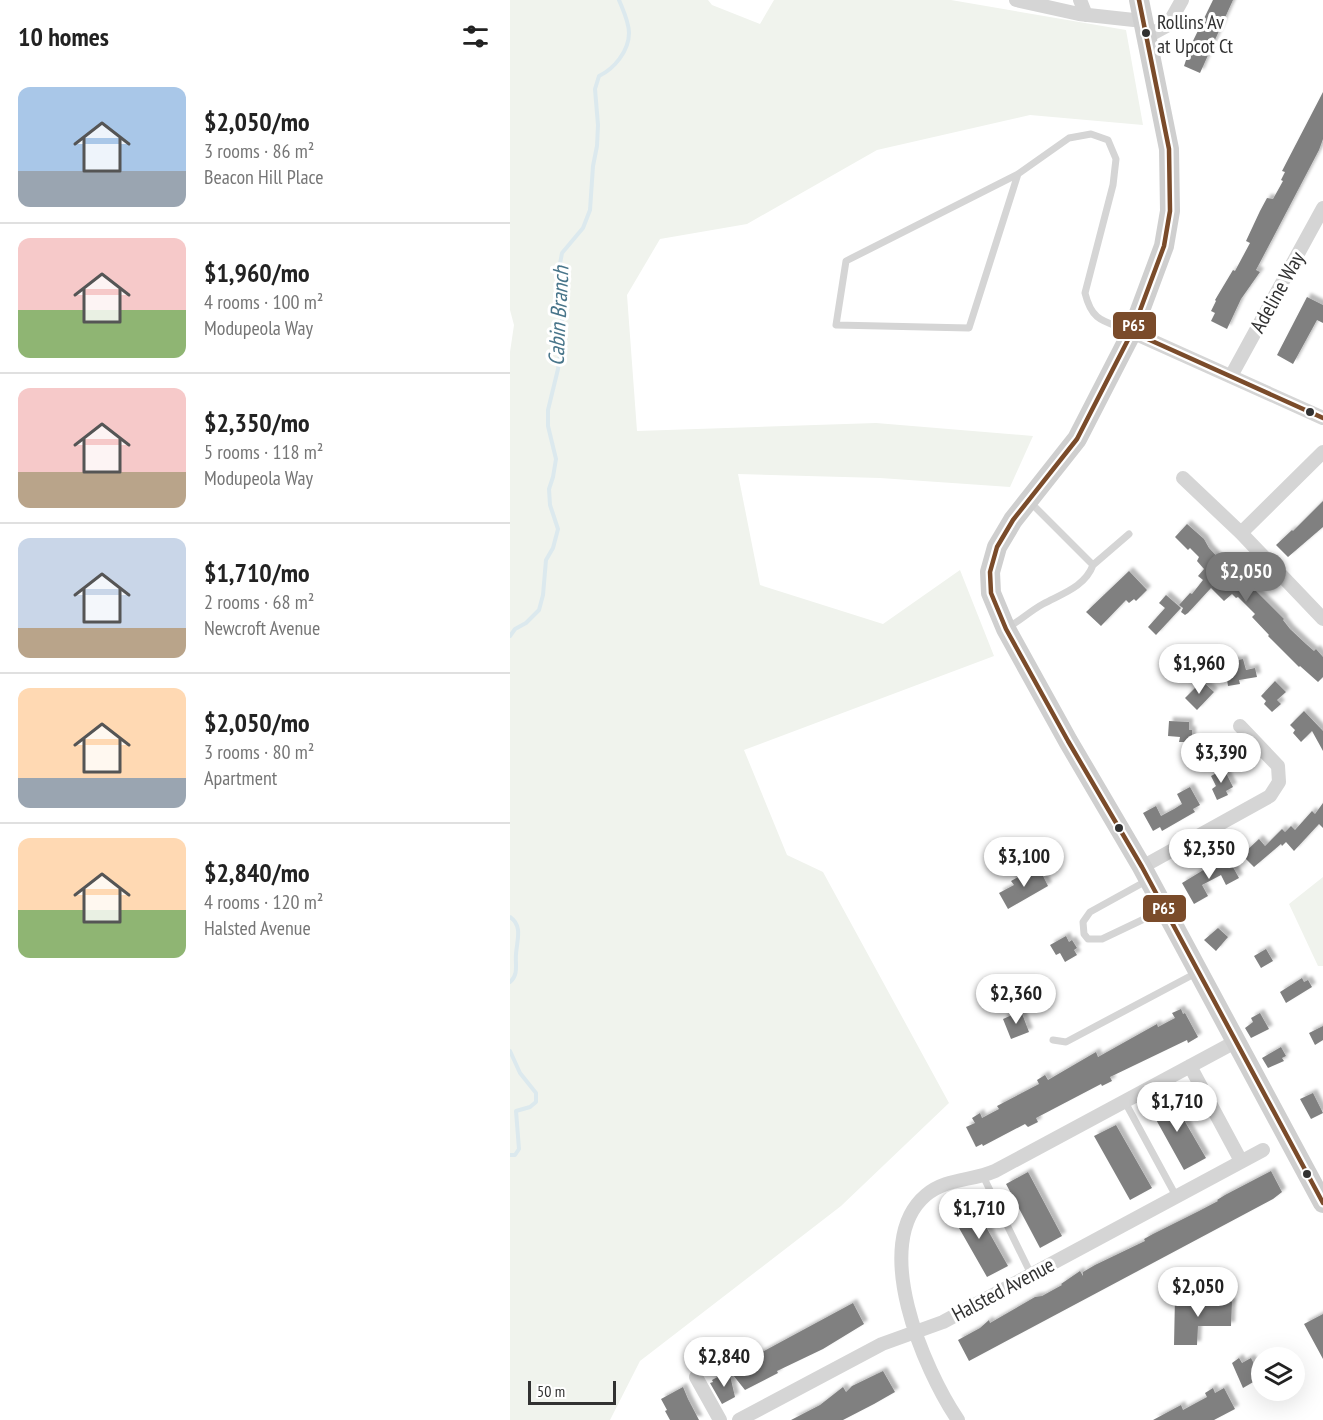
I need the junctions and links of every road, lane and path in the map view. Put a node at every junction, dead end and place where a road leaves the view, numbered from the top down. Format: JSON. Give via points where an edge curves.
{"nodes":[{"id":1,"x":1016,"y":0,"type":"edge"},
{"id":2,"x":1080,"y":0,"type":"edge"},
{"id":3,"x":1139,"y":0,"type":"edge"},
{"id":4,"x":1182,"y":0,"type":"edge"},
{"id":5,"x":1086,"y":15,"type":"junction"},
{"id":6,"x":1145,"y":29,"type":"junction"},
{"id":7,"x":1018,"y":174,"type":"junction"},
{"id":8,"x":1323,"y":207,"type":"edge"},
{"id":9,"x":1132,"y":332,"type":"junction"},
{"id":10,"x":1231,"y":376,"type":"junction"},
{"id":11,"x":1323,"y":418,"type":"edge"},
{"id":12,"x":1323,"y":452,"type":"edge"},
{"id":13,"x":1183,"y":478,"type":"dead end"},
{"id":14,"x":1029,"y":501,"type":"junction"},
{"id":15,"x":1241,"y":533,"type":"junction"},
{"id":16,"x":1130,"y":534,"type":"dead end"},
{"id":17,"x":1093,"y":565,"type":"junction"},
{"id":18,"x":1323,"y":619,"type":"edge"},
{"id":19,"x":1006,"y":628,"type":"junction"},
{"id":20,"x":1240,"y":726,"type":"dead end"},
{"id":21,"x":1146,"y":873,"type":"junction"},
{"id":22,"x":1165,"y":909,"type":"junction"},
{"id":23,"x":1198,"y":972,"type":"junction"},
{"id":24,"x":1053,"y":1040,"type":"dead end"},
{"id":25,"x":1235,"y":1042,"type":"junction"},
{"id":26,"x":1190,"y":1066,"type":"junction"},
{"id":27,"x":1125,"y":1102,"type":"junction"},
{"id":28,"x":1263,"y":1150,"type":"dead end"},
{"id":29,"x":1241,"y":1161,"type":"junction"},
{"id":30,"x":983,"y":1176,"type":"junction"},
{"id":31,"x":1321,"y":1195,"type":"edge"},
{"id":32,"x":1176,"y":1196,"type":"junction"},
{"id":33,"x":1031,"y":1274,"type":"junction"},
{"id":34,"x":915,"y":1331,"type":"junction"},
{"id":35,"x":696,"y":1377,"type":"dead end"},
{"id":36,"x":720,"y":1420,"type":"edge"},
{"id":37,"x":739,"y":1420,"type":"edge"},
{"id":38,"x":958,"y":1420,"type":"edge"}],
"edges":[{"from":1,"to":5,"type":"street"},
{"from":2,"to":5,"type":"street"},
{"from":3,"to":6,"type":"street"},
{"from":4,"to":6,"type":"street","via":[[1168,25]]},
{"from":5,"to":6,"type":"street"},
{"from":6,"to":9,"type":"street","via":[[1167,140],[1170,211],[1164,246]]},
{"from":7,"to":7,"type":"lane","via":[[969,328],[836,325],[846,261]]},
{"from":7,"to":9,"type":"lane","via":[[1069,138],[1091,134],[1108,140],[1116,159],[1113,185],[1084,293],[1089,310],[1101,320]]},
{"from":8,"to":10,"type":"street","name":"Adeline Way"},
{"from":9,"to":10,"type":"street"},
{"from":9,"to":14,"type":"street","via":[[1077,439]]},
{"from":10,"to":11,"type":"street"},
{"from":12,"to":15,"type":"street"},
{"from":13,"to":15,"type":"street"},
{"from":14,"to":17,"type":"lane"},
{"from":14,"to":19,"type":"street","via":[[1003,536],[990,572],[991,593]]},
{"from":15,"to":18,"type":"street"},
{"from":16,"to":17,"type":"lane"},
{"from":17,"to":19,"type":"lane","via":[[1082,583]]},
{"from":19,"to":21,"type":"street"},
{"from":20,"to":21,"type":"street","via":[[1278,766],[1279,782],[1270,796]]},
{"from":21,"to":22,"type":"street"},
{"from":21,"to":22,"type":"lane","via":[[1090,912],[1083,922],[1084,934],[1088,939],[1102,939]]},
{"from":22,"to":23,"type":"street"},
{"from":23,"to":24,"type":"lane","via":[[1066,1042]]},
{"from":23,"to":25,"type":"street"},
{"from":25,"to":26,"type":"street"},
{"from":25,"to":31,"type":"street"},
{"from":26,"to":27,"type":"street"},
{"from":26,"to":29,"type":"street"},
{"from":27,"to":30,"type":"street"},
{"from":27,"to":32,"type":"lane"},
{"from":28,"to":29,"type":"street","name":"Halsted Avenue"},
{"from":29,"to":32,"type":"street","name":"Halsted Avenue"},
{"from":30,"to":33,"type":"lane"},
{"from":30,"to":34,"type":"street","via":[[940,1185],[909,1215],[902,1259],[904,1295]]},
{"from":32,"to":33,"type":"street","name":"Halsted Avenue"},
{"from":33,"to":34,"type":"street","name":"Halsted Avenue","via":[[943,1322]]},
{"from":34,"to":37,"type":"street","name":"Halsted Avenue","via":[[882,1344]]},
{"from":34,"to":38,"type":"street","via":[[924,1360]]},
{"from":35,"to":36,"type":"street"}]}
